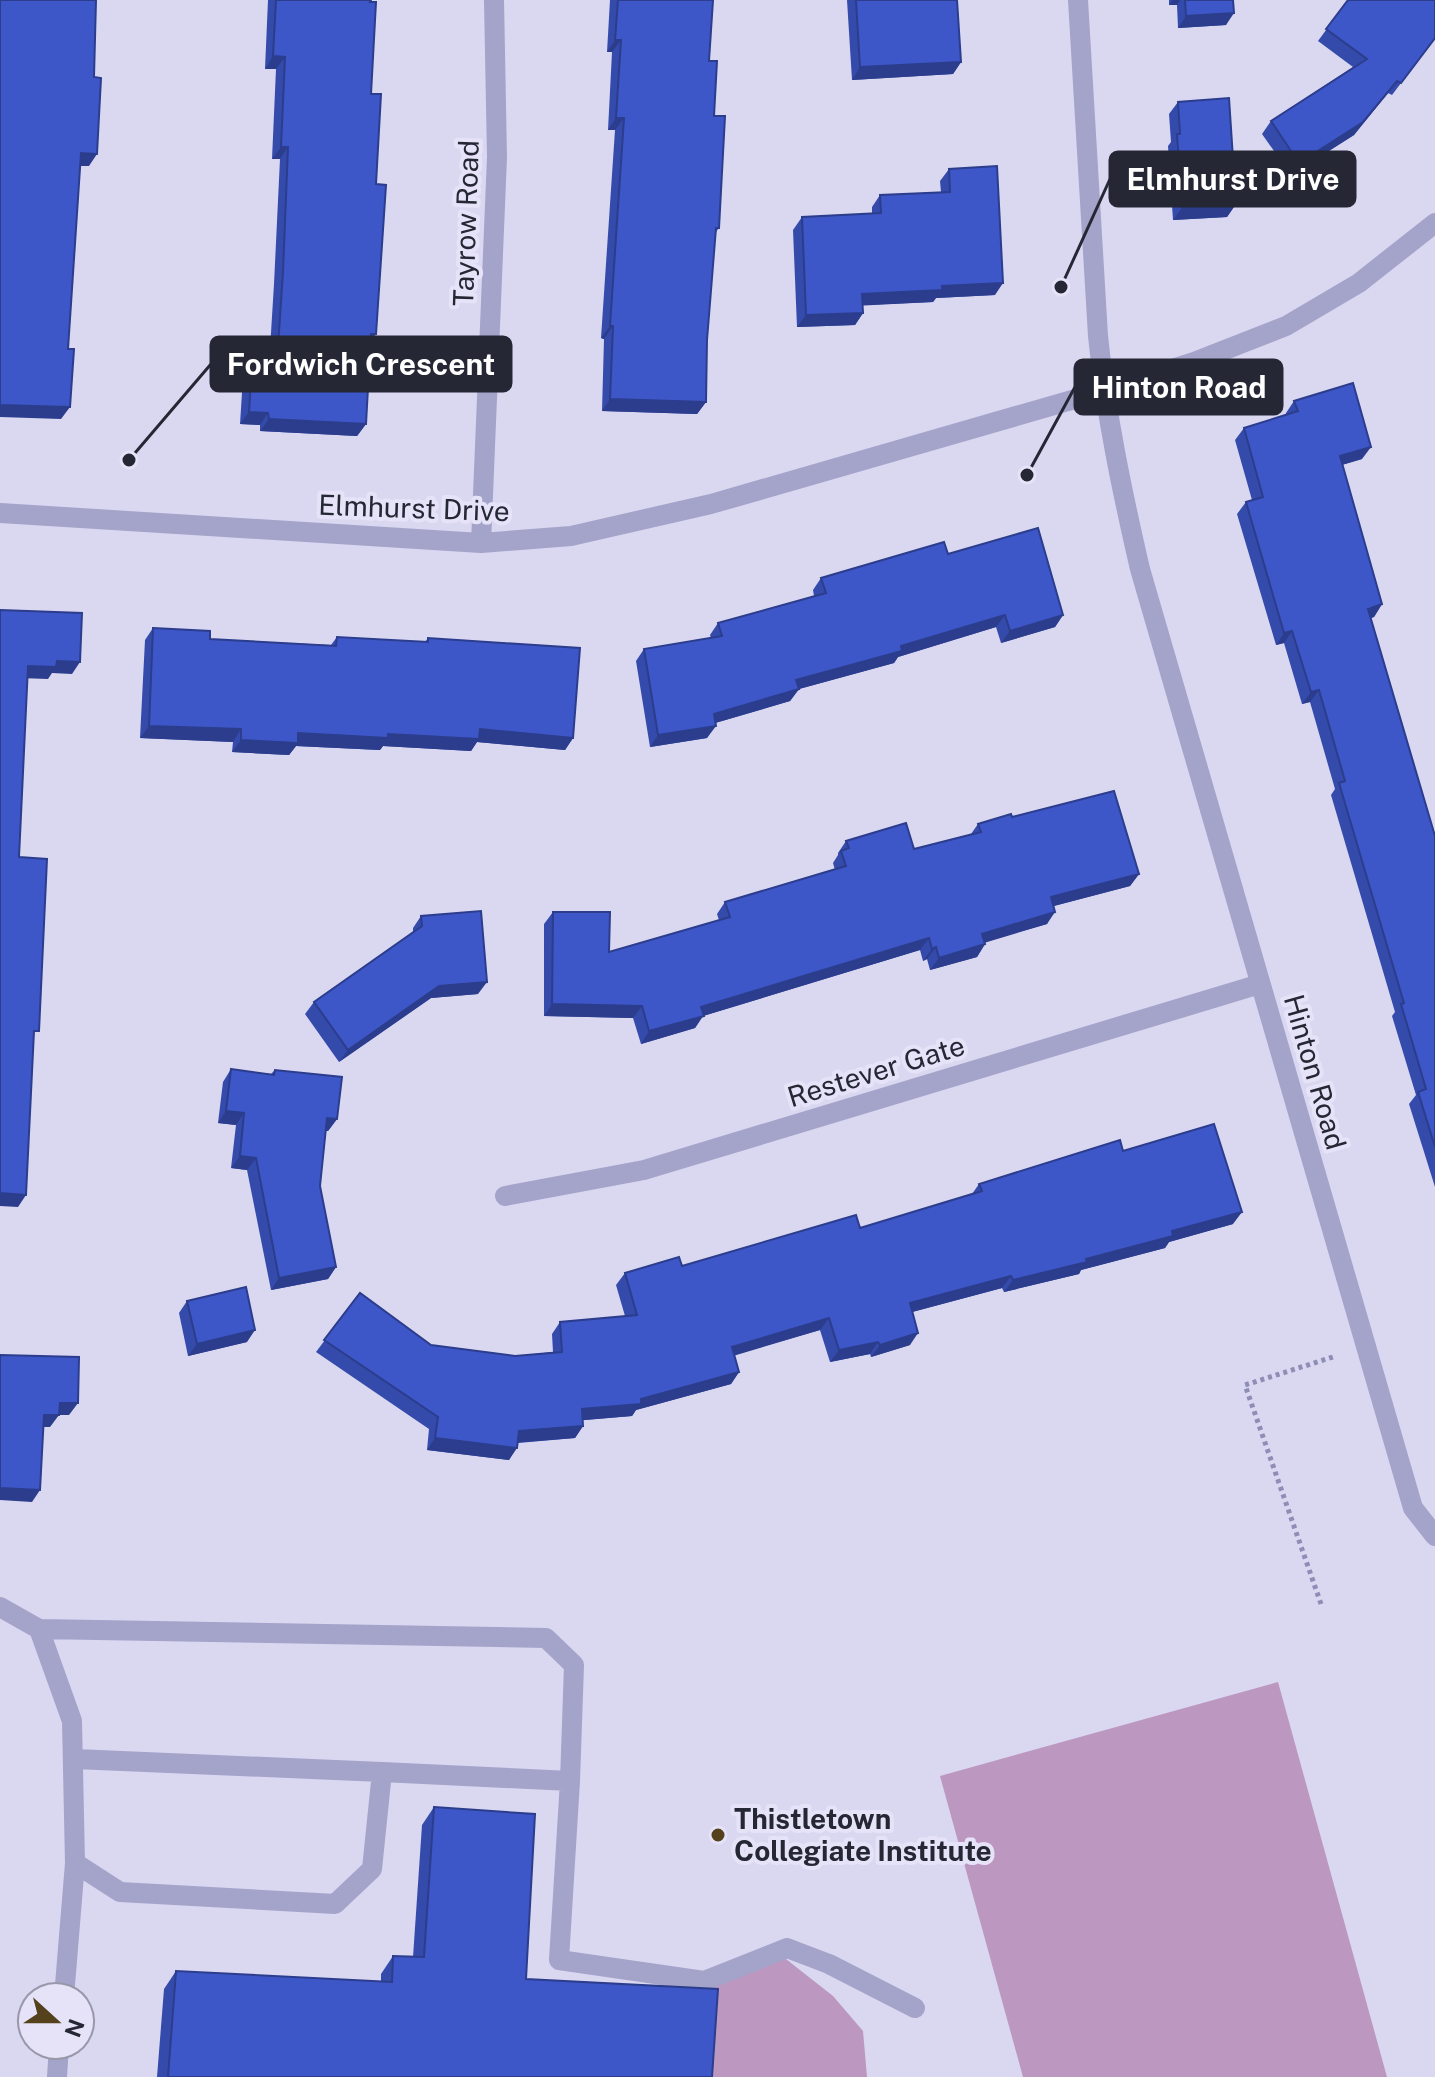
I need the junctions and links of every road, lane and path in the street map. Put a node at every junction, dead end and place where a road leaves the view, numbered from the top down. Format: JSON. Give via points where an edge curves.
{"nodes":[{"id":1,"x":494,"y":0,"type":"edge"},
{"id":2,"x":1078,"y":0,"type":"edge"},
{"id":3,"x":1435,"y":223,"type":"edge"},
{"id":4,"x":1103,"y":391,"type":"junction"},
{"id":5,"x":0,"y":513,"type":"edge"},
{"id":6,"x":481,"y":543,"type":"junction"},
{"id":7,"x":1260,"y":984,"type":"junction"},
{"id":8,"x":505,"y":1196,"type":"dead end"},
{"id":9,"x":1366,"y":1347,"type":"junction"},
{"id":10,"x":1435,"y":1536,"type":"edge"},
{"id":11,"x":1321,"y":1604,"type":"dead end"},
{"id":12,"x":0,"y":1607,"type":"edge"},
{"id":13,"x":39,"y":1629,"type":"junction"},
{"id":14,"x":75,"y":1759,"type":"junction"},
{"id":15,"x":382,"y":1772,"type":"junction"},
{"id":16,"x":570,"y":1781,"type":"junction"},
{"id":17,"x":75,"y":1863,"type":"junction"},
{"id":18,"x":65,"y":1981,"type":"edge"},
{"id":19,"x":915,"y":2008,"type":"dead end"}],
"edges":[{"from":1,"to":6,"type":"street","name":"Tayrow Road","via":[[497,157]]},
{"from":2,"to":4,"type":"street","name":"Hinton Road"},
{"from":3,"to":4,"type":"street","name":"Elmhurst Drive","via":[[1359,283],[1286,326]]},
{"from":4,"to":6,"type":"street","name":"Elmhurst Drive","via":[[711,504],[571,536]]},
{"from":4,"to":7,"type":"street","name":"Hinton Road","via":[[1140,569]]},
{"from":5,"to":6,"type":"street","name":"Elmhurst Drive"},
{"from":7,"to":8,"type":"street","name":"Restever Gate","via":[[644,1170]]},
{"from":7,"to":9,"type":"street","name":"Hinton Road"},
{"from":9,"to":10,"type":"street","name":"Hinton Road","via":[[1413,1508]]},
{"from":9,"to":11,"type":"path","via":[[1245,1385]]},
{"from":12,"to":13,"type":"street"},
{"from":13,"to":14,"type":"street","via":[[72,1721]]},
{"from":13,"to":16,"type":"street","via":[[546,1638],[574,1665]]},
{"from":14,"to":15,"type":"street"},
{"from":14,"to":17,"type":"street"},
{"from":15,"to":16,"type":"street"},
{"from":15,"to":17,"type":"street","via":[[372,1869],[335,1904],[120,1892]]},
{"from":16,"to":19,"type":"street","via":[[559,1960],[704,1981],[787,1948]]},
{"from":17,"to":18,"type":"street"}]}
